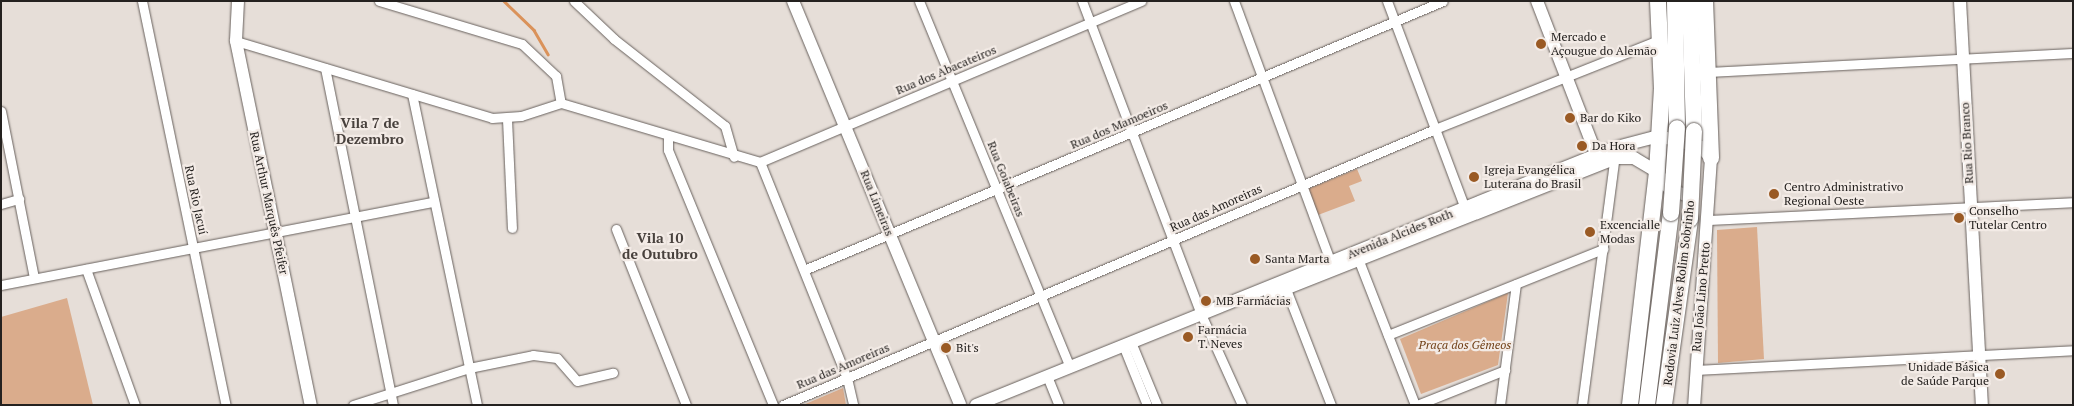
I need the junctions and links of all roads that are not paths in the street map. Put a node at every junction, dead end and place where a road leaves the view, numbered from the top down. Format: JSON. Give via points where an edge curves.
{"nodes":[{"id":1,"x":142,"y":1,"type":"edge"},
{"id":2,"x":238,"y":1,"type":"edge"},
{"id":3,"x":379,"y":1,"type":"edge"},
{"id":4,"x":574,"y":1,"type":"edge"},
{"id":5,"x":793,"y":1,"type":"edge"},
{"id":6,"x":919,"y":1,"type":"edge"},
{"id":7,"x":1082,"y":1,"type":"edge"},
{"id":8,"x":1142,"y":1,"type":"edge"},
{"id":9,"x":1234,"y":1,"type":"edge"},
{"id":10,"x":1387,"y":1,"type":"edge"},
{"id":11,"x":1443,"y":1,"type":"edge"},
{"id":12,"x":1537,"y":1,"type":"edge"},
{"id":13,"x":1658,"y":1,"type":"edge"},
{"id":14,"x":1675,"y":1,"type":"edge"},
{"id":15,"x":1690,"y":1,"type":"edge"},
{"id":16,"x":1704,"y":1,"type":"edge"},
{"id":17,"x":1960,"y":1,"type":"edge"},
{"id":18,"x":1394,"y":22,"type":"junction"},
{"id":19,"x":1090,"y":23,"type":"junction"},
{"id":20,"x":1660,"y":39,"type":"junction"},
{"id":21,"x":236,"y":41,"type":"junction"},
{"id":22,"x":2073,"y":53,"type":"edge"},
{"id":23,"x":1963,"y":58,"type":"junction"},
{"id":24,"x":325,"y":68,"type":"junction"},
{"id":25,"x":1708,"y":72,"type":"junction"},
{"id":26,"x":1566,"y":75,"type":"junction"},
{"id":27,"x":1262,"y":77,"type":"junction"},
{"id":28,"x":952,"y":81,"type":"junction"},
{"id":29,"x":412,"y":94,"type":"junction"},
{"id":30,"x":561,"y":103,"type":"junction"},
{"id":31,"x":1,"y":111,"type":"edge"},
{"id":32,"x":507,"y":119,"type":"junction"},
{"id":33,"x":845,"y":127,"type":"junction"},
{"id":34,"x":1435,"y":129,"type":"junction"},
{"id":35,"x":1132,"y":133,"type":"junction"},
{"id":36,"x":1659,"y":136,"type":"junction"},
{"id":37,"x":668,"y":137,"type":"junction"},
{"id":38,"x":1615,"y":153,"type":"junction"},
{"id":39,"x":734,"y":157,"type":"junction"},
{"id":40,"x":1711,"y":158,"type":"junction"},
{"id":41,"x":1598,"y":160,"type":"junction"},
{"id":42,"x":760,"y":162,"type":"junction"},
{"id":43,"x":1657,"y":172,"type":"junction"},
{"id":44,"x":1710,"y":181,"type":"junction"},
{"id":45,"x":1302,"y":184,"type":"junction"},
{"id":46,"x":997,"y":190,"type":"junction"},
{"id":47,"x":1690,"y":196,"type":"junction"},
{"id":48,"x":18,"y":200,"type":"junction"},
{"id":49,"x":434,"y":202,"type":"junction"},
{"id":50,"x":2073,"y":202,"type":"edge"},
{"id":51,"x":1,"y":204,"type":"edge"},
{"id":52,"x":1971,"y":208,"type":"junction"},
{"id":53,"x":1466,"y":212,"type":"junction"},
{"id":54,"x":356,"y":218,"type":"junction"},
{"id":55,"x":1708,"y":220,"type":"junction"},
{"id":56,"x":512,"y":228,"type":"dead end"},
{"id":57,"x":616,"y":229,"type":"dead end"},
{"id":58,"x":276,"y":234,"type":"junction"},
{"id":59,"x":890,"y":235,"type":"junction"},
{"id":60,"x":1173,"y":241,"type":"junction"},
{"id":61,"x":194,"y":250,"type":"junction"},
{"id":62,"x":1604,"y":250,"type":"junction"},
{"id":63,"x":1357,"y":256,"type":"junction"},
{"id":64,"x":1332,"y":266,"type":"junction"},
{"id":65,"x":86,"y":269,"type":"junction"},
{"id":66,"x":804,"y":270,"type":"junction"},
{"id":67,"x":34,"y":278,"type":"junction"},
{"id":68,"x":1516,"y":284,"type":"junction"},
{"id":69,"x":1,"y":285,"type":"edge"},
{"id":70,"x":1285,"y":285,"type":"junction"},
{"id":71,"x":1041,"y":296,"type":"junction"},
{"id":72,"x":1204,"y":317,"type":"junction"},
{"id":73,"x":1388,"y":335,"type":"junction"},
{"id":74,"x":934,"y":341,"type":"junction"},
{"id":75,"x":1128,"y":347,"type":"junction"},
{"id":76,"x":2073,"y":350,"type":"edge"},
{"id":77,"x":1979,"y":355,"type":"junction"},
{"id":78,"x":1070,"y":367,"type":"junction"},
{"id":79,"x":469,"y":368,"type":"junction"},
{"id":80,"x":1505,"y":370,"type":"junction"},
{"id":81,"x":1695,"y":370,"type":"junction"},
{"id":82,"x":613,"y":373,"type":"dead end"},
{"id":83,"x":847,"y":378,"type":"junction"},
{"id":84,"x":1049,"y":380,"type":"junction"},
{"id":85,"x":390,"y":391,"type":"junction"},
{"id":86,"x":135,"y":405,"type":"edge"},
{"id":87,"x":226,"y":405,"type":"edge"},
{"id":88,"x":311,"y":405,"type":"edge"},
{"id":89,"x":353,"y":405,"type":"edge"},
{"id":90,"x":393,"y":405,"type":"edge"},
{"id":91,"x":477,"y":405,"type":"edge"},
{"id":92,"x":686,"y":405,"type":"edge"},
{"id":93,"x":773,"y":405,"type":"edge"},
{"id":94,"x":783,"y":405,"type":"edge"},
{"id":95,"x":853,"y":405,"type":"edge"},
{"id":96,"x":960,"y":405,"type":"edge"},
{"id":97,"x":976,"y":405,"type":"edge"},
{"id":98,"x":999,"y":405,"type":"edge"},
{"id":99,"x":1059,"y":405,"type":"edge"},
{"id":100,"x":1147,"y":405,"type":"edge"},
{"id":101,"x":1157,"y":405,"type":"edge"},
{"id":102,"x":1242,"y":405,"type":"edge"},
{"id":103,"x":1331,"y":405,"type":"edge"},
{"id":104,"x":1416,"y":405,"type":"edge"},
{"id":105,"x":1500,"y":405,"type":"edge"},
{"id":106,"x":1582,"y":405,"type":"edge"},
{"id":107,"x":1630,"y":405,"type":"edge"},
{"id":108,"x":1647,"y":405,"type":"edge"},
{"id":109,"x":1664,"y":405,"type":"edge"},
{"id":110,"x":1694,"y":405,"type":"edge"},
{"id":111,"x":1982,"y":405,"type":"edge"}],
"edges":[{"from":1,"to":61,"type":"street","name":"Rua Rio Jacuí"},
{"from":2,"to":21,"type":"street","name":"Rua Arthur Marquês Pfeifer"},
{"from":3,"to":30,"type":"street","via":[[522,44],[556,76]]},
{"from":4,"to":39,"type":"street","via":[[614,39],[725,126]]},
{"from":5,"to":33,"type":"street","name":"Rua Limeiras"},
{"from":6,"to":28,"type":"street","name":"Rua Goiabeiras"},
{"from":7,"to":19,"type":"street"},
{"from":8,"to":19,"type":"street","name":"Rua dos Abacateiros"},
{"from":9,"to":27,"type":"street"},
{"from":10,"to":18,"type":"street"},
{"from":11,"to":18,"type":"street","name":"Rua dos Mamoeiros"},
{"from":12,"to":26,"type":"street"},
{"from":13,"to":20,"type":"highway"},
{"from":14,"to":108,"type":"highway","name":"Rodovia Luiz Alves Rolim Sobrinho","bridge":true,"via":[[1677,128],[1671,213]]},
{"from":15,"to":109,"type":"highway","name":"Rodovia Luiz Alves Rolim Sobrinho","bridge":true,"via":[[1694,131],[1690,219]]},
{"from":16,"to":25,"type":"highway"},
{"from":17,"to":23,"type":"street","name":"Rua Rio Branco"},
{"from":18,"to":27,"type":"street","name":"Rua dos Mamoeiros"},
{"from":18,"to":34,"type":"street"},
{"from":19,"to":28,"type":"street","name":"Rua dos Abacateiros"},
{"from":19,"to":35,"type":"street"},
{"from":20,"to":26,"type":"street","name":"Rua das Amoreiras"},
{"from":20,"to":36,"type":"highway"},
{"from":21,"to":24,"type":"street"},
{"from":21,"to":58,"type":"street","name":"Rua Arthur Marquês Pfeifer"},
{"from":22,"to":23,"type":"street"},
{"from":23,"to":25,"type":"street"},
{"from":23,"to":52,"type":"street","name":"Rua Rio Branco"},
{"from":24,"to":29,"type":"street"},
{"from":24,"to":54,"type":"street"},
{"from":25,"to":40,"type":"highway"},
{"from":26,"to":34,"type":"street","name":"Rua das Amoreiras"},
{"from":26,"to":41,"type":"street"},
{"from":27,"to":35,"type":"street","name":"Rua dos Mamoeiros"},
{"from":27,"to":45,"type":"street"},
{"from":28,"to":33,"type":"street","name":"Rua dos Abacateiros"},
{"from":28,"to":46,"type":"street","name":"Rua Goiabeiras"},
{"from":29,"to":32,"type":"street"},
{"from":29,"to":49,"type":"street"},
{"from":30,"to":32,"type":"street"},
{"from":30,"to":37,"type":"street"},
{"from":31,"to":48,"type":"street"},
{"from":32,"to":56,"type":"street"},
{"from":33,"to":42,"type":"street","name":"Rua dos Abacateiros"},
{"from":33,"to":59,"type":"street","name":"Rua Limeiras"},
{"from":34,"to":45,"type":"street","name":"Rua das Amoreiras"},
{"from":34,"to":53,"type":"street"},
{"from":35,"to":46,"type":"street","name":"Rua dos Mamoeiros"},
{"from":35,"to":60,"type":"street"},
{"from":36,"to":38,"type":"street","name":"Avenida Alcides Roth"},
{"from":36,"to":40,"type":"street","via":[[1701,147]]},
{"from":36,"to":43,"type":"highway"},
{"from":37,"to":39,"type":"street"},
{"from":37,"to":93,"type":"street","via":[[668,150]]},
{"from":38,"to":41,"type":"street","name":"Avenida Alcides Roth"},
{"from":38,"to":43,"type":"street","via":[[1634,158]]},
{"from":38,"to":62,"type":"street"},
{"from":39,"to":42,"type":"street"},
{"from":40,"to":44,"type":"street","name":"Rodovia Luiz Alves Rolim Sobrinho"},
{"from":41,"to":53,"type":"street","name":"Avenida Alcides Roth"},
{"from":42,"to":66,"type":"street"},
{"from":43,"to":47,"type":"street","via":[[1670,190]]},
{"from":43,"to":107,"type":"highway"},
{"from":44,"to":47,"type":"street"},
{"from":44,"to":55,"type":"street","name":"Rodovia Luiz Alves Rolim Sobrinho"},
{"from":45,"to":60,"type":"street","name":"Rua das Amoreiras"},
{"from":45,"to":64,"type":"street"},
{"from":46,"to":59,"type":"street","name":"Rua dos Mamoeiros"},
{"from":46,"to":71,"type":"street","name":"Rua Goiabeiras"},
{"from":47,"to":55,"type":"street"},
{"from":48,"to":51,"type":"street"},
{"from":48,"to":67,"type":"street"},
{"from":49,"to":54,"type":"street"},
{"from":49,"to":79,"type":"street"},
{"from":50,"to":52,"type":"street"},
{"from":52,"to":55,"type":"street"},
{"from":52,"to":77,"type":"street","name":"Rua Rio Branco"},
{"from":53,"to":63,"type":"street","name":"Avenida Alcides Roth"},
{"from":54,"to":58,"type":"street"},
{"from":54,"to":85,"type":"street"},
{"from":55,"to":81,"type":"street","name":"Rua João Lino Pretto"},
{"from":57,"to":92,"type":"street"},
{"from":58,"to":61,"type":"street"},
{"from":58,"to":88,"type":"street","name":"Rua Arthur Marquês Pfeifer"},
{"from":59,"to":66,"type":"street","name":"Rua dos Mamoeiros"},
{"from":59,"to":74,"type":"street","name":"Rua Limeiras"},
{"from":60,"to":71,"type":"street","name":"Rua das Amoreiras"},
{"from":60,"to":72,"type":"street"},
{"from":61,"to":65,"type":"street"},
{"from":61,"to":87,"type":"street","name":"Rua Rio Jacuí"},
{"from":62,"to":68,"type":"street"},
{"from":62,"to":106,"type":"street"},
{"from":63,"to":64,"type":"street","name":"Avenida Alcides Roth"},
{"from":63,"to":73,"type":"street"},
{"from":64,"to":70,"type":"street","name":"Avenida Alcides Roth"},
{"from":65,"to":67,"type":"street"},
{"from":65,"to":86,"type":"street"},
{"from":66,"to":83,"type":"street"},
{"from":67,"to":69,"type":"street"},
{"from":68,"to":73,"type":"street"},
{"from":68,"to":80,"type":"street"},
{"from":70,"to":72,"type":"street","name":"Avenida Alcides Roth"},
{"from":70,"to":103,"type":"street"},
{"from":71,"to":74,"type":"street","name":"Rua das Amoreiras"},
{"from":71,"to":78,"type":"street","name":"Rua Goiabeiras"},
{"from":72,"to":75,"type":"street","name":"Avenida Alcides Roth"},
{"from":72,"to":102,"type":"street"},
{"from":73,"to":104,"type":"street"},
{"from":74,"to":83,"type":"street","name":"Rua das Amoreiras"},
{"from":74,"to":96,"type":"street","name":"Rua Limeiras"},
{"from":75,"to":78,"type":"street","name":"Avenida Alcides Roth"},
{"from":75,"to":84,"type":"street","name":"Avenida Alcides Roth"},
{"from":75,"to":100,"type":"street"},
{"from":75,"to":101,"type":"street"},
{"from":76,"to":77,"type":"street"},
{"from":77,"to":81,"type":"street"},
{"from":77,"to":111,"type":"street","name":"Rua Rio Branco"},
{"from":78,"to":84,"type":"street","name":"Avenida Alcides Roth"},
{"from":79,"to":82,"type":"street","via":[[533,355],[557,358],[577,381]]},
{"from":79,"to":85,"type":"street"},
{"from":79,"to":91,"type":"street"},
{"from":80,"to":104,"type":"street"},
{"from":80,"to":105,"type":"street"},
{"from":81,"to":110,"type":"street","name":"Rua João Lino Pretto"},
{"from":83,"to":94,"type":"street","name":"Rua das Amoreiras"},
{"from":83,"to":95,"type":"street"},
{"from":84,"to":97,"type":"street","name":"Avenida Alcides Roth"},
{"from":84,"to":98,"type":"street","name":"Avenida Alcides Roth"},
{"from":84,"to":99,"type":"street"},
{"from":85,"to":89,"type":"street"},
{"from":85,"to":90,"type":"street"}]}
